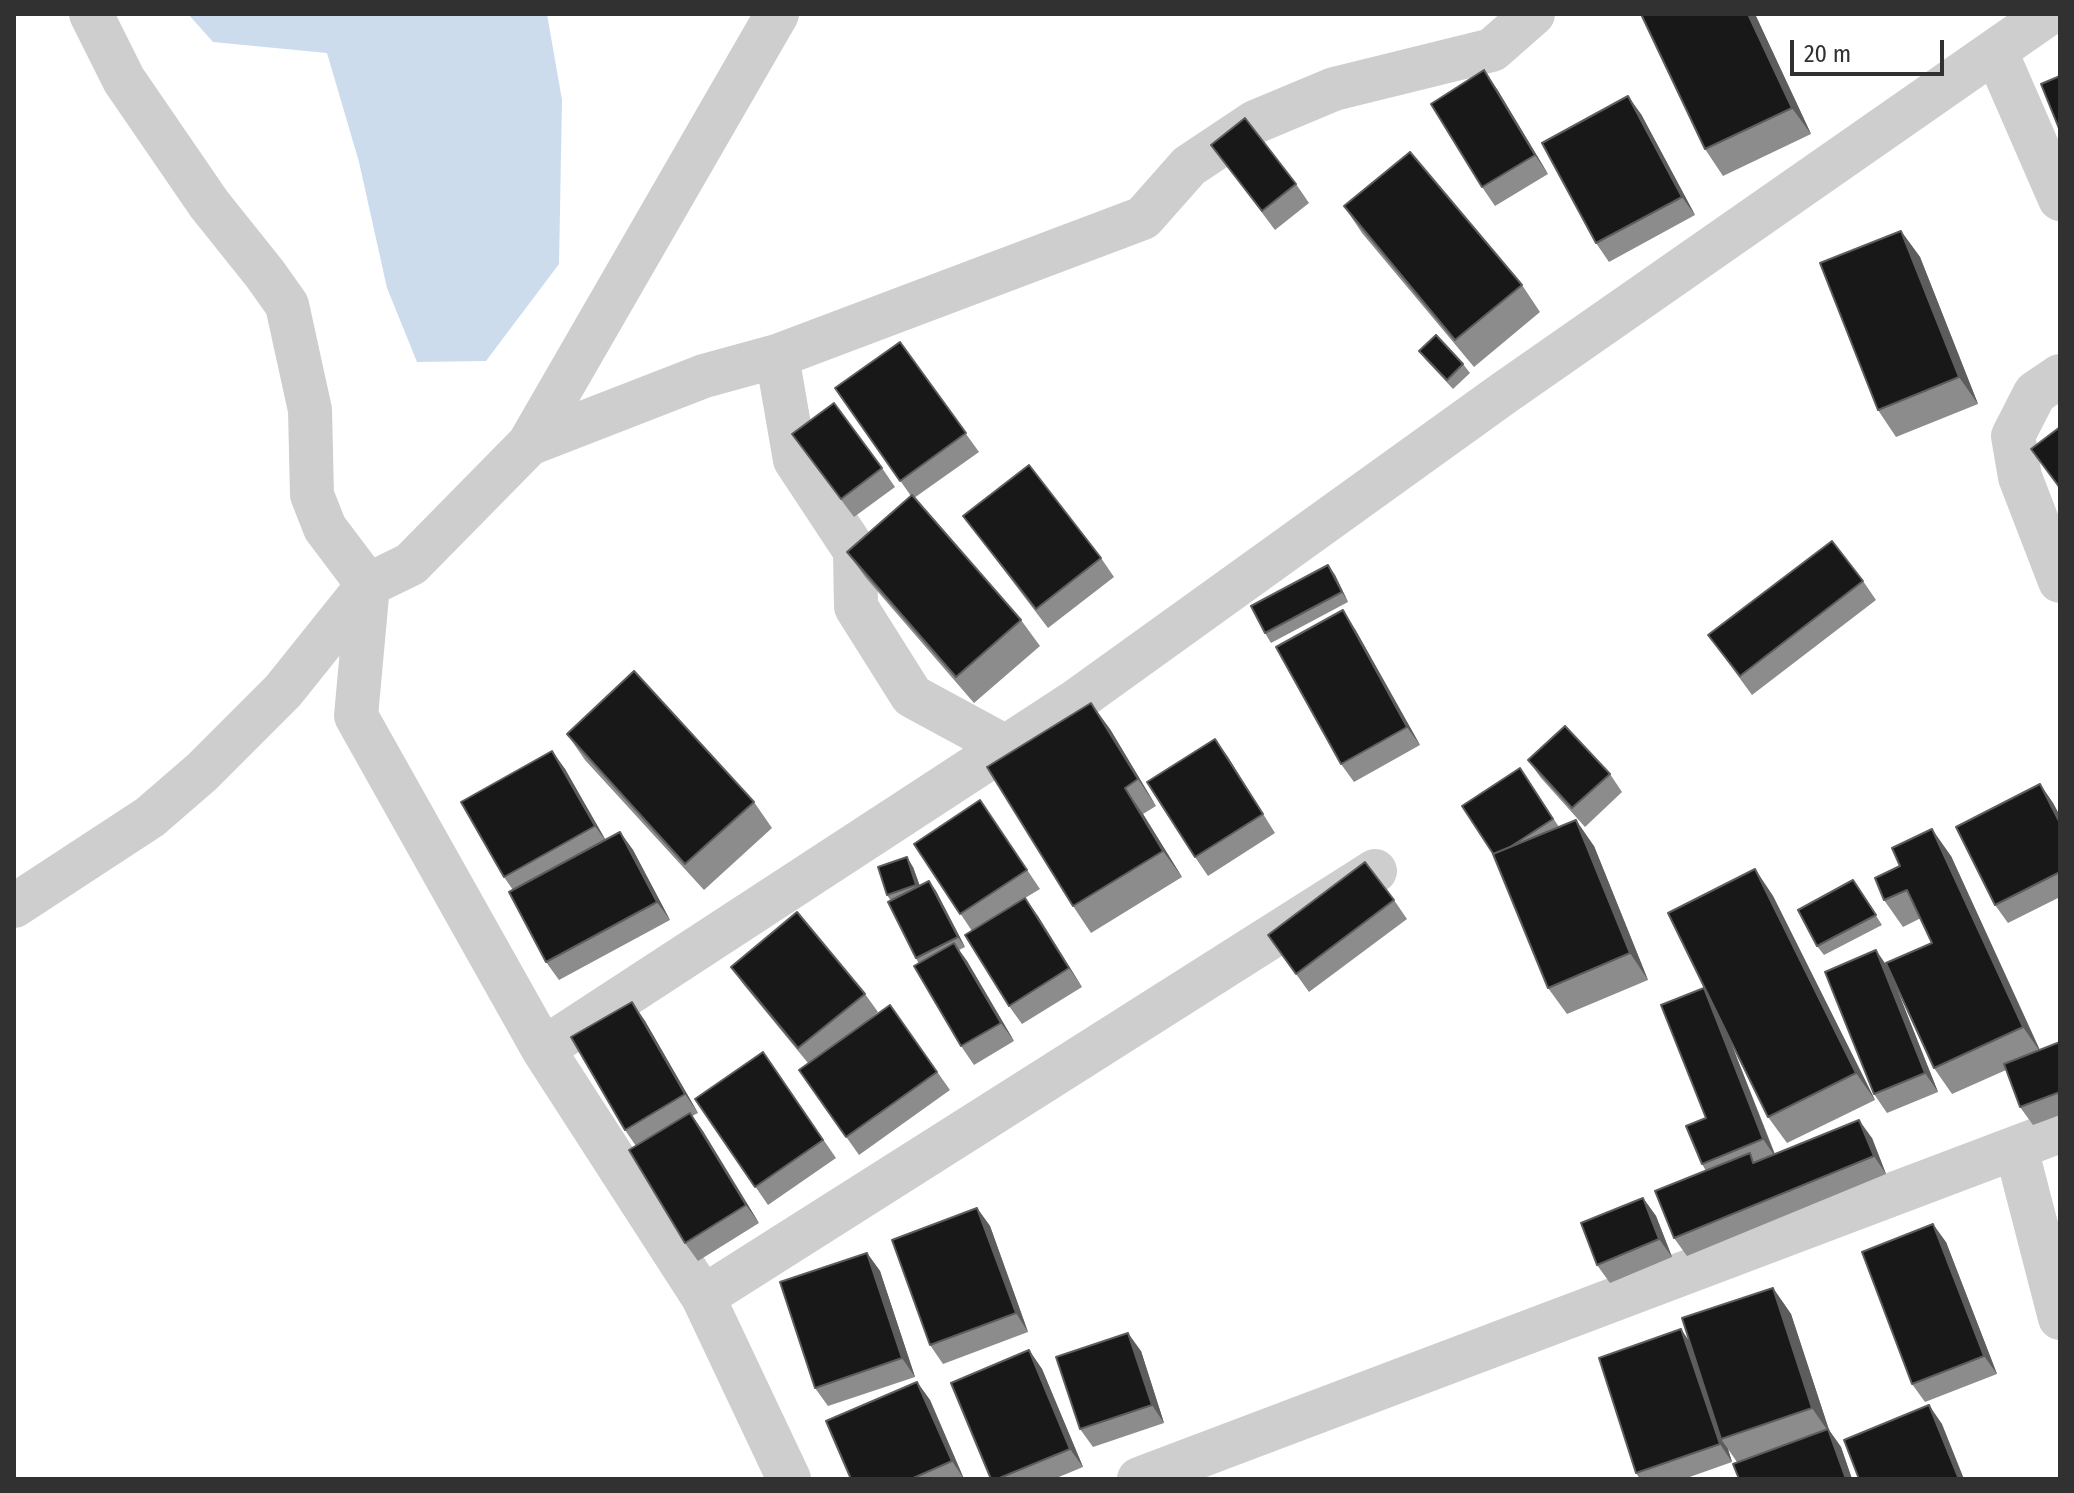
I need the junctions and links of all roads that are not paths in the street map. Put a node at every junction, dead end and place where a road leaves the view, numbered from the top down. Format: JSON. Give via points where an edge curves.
{"nodes":[{"id":1,"x":91,"y":14,"type":"edge"},
{"id":2,"x":777,"y":14,"type":"edge"},
{"id":3,"x":1533,"y":14,"type":"edge"},
{"id":4,"x":2048,"y":14,"type":"edge"},
{"id":5,"x":1996,"y":52,"type":"junction"},
{"id":6,"x":2060,"y":199,"type":"edge"},
{"id":7,"x":777,"y":356,"type":"junction"},
{"id":8,"x":2060,"y":376,"type":"edge"},
{"id":9,"x":529,"y":444,"type":"junction"},
{"id":10,"x":2060,"y":581,"type":"edge"},
{"id":11,"x":368,"y":585,"type":"junction"},
{"id":12,"x":1006,"y":747,"type":"junction"},
{"id":13,"x":1375,"y":871,"type":"edge"},
{"id":14,"x":14,"y":906,"type":"edge"},
{"id":15,"x":543,"y":1049,"type":"junction"},
{"id":16,"x":2060,"y":1131,"type":"edge"},
{"id":17,"x":2016,"y":1148,"type":"junction"},
{"id":18,"x":703,"y":1297,"type":"junction"},
{"id":19,"x":2060,"y":1318,"type":"edge"},
{"id":20,"x":789,"y":1479,"type":"edge"},
{"id":21,"x":1139,"y":1479,"type":"edge"}],
"edges":[{"from":1,"to":11,"type":"street","via":[[124,80],[287,305],[310,410],[312,495],[325,528]]},
{"from":2,"to":9,"type":"street"},
{"from":3,"to":7,"type":"street","via":[[1492,50],[1334,89],[1255,122],[1189,166],[1143,218]]},
{"from":4,"to":5,"type":"street"},
{"from":5,"to":6,"type":"street"},
{"from":5,"to":12,"type":"street"},
{"from":7,"to":9,"type":"street","via":[[704,376]]},
{"from":7,"to":12,"type":"street","via":[[795,460],[855,551],[856,607],[912,696]]},
{"from":8,"to":10,"type":"street","via":[[2035,393],[2013,436],[2020,477]]},
{"from":9,"to":11,"type":"street","via":[[411,564]]},
{"from":11,"to":14,"type":"street","via":[[283,691],[202,772],[150,817]]},
{"from":11,"to":15,"type":"street","via":[[356,716]]},
{"from":12,"to":15,"type":"street"},
{"from":13,"to":18,"type":"street"},
{"from":15,"to":18,"type":"street"},
{"from":16,"to":17,"type":"street"},
{"from":17,"to":19,"type":"street"},
{"from":17,"to":21,"type":"street"},
{"from":18,"to":20,"type":"street"}]}
